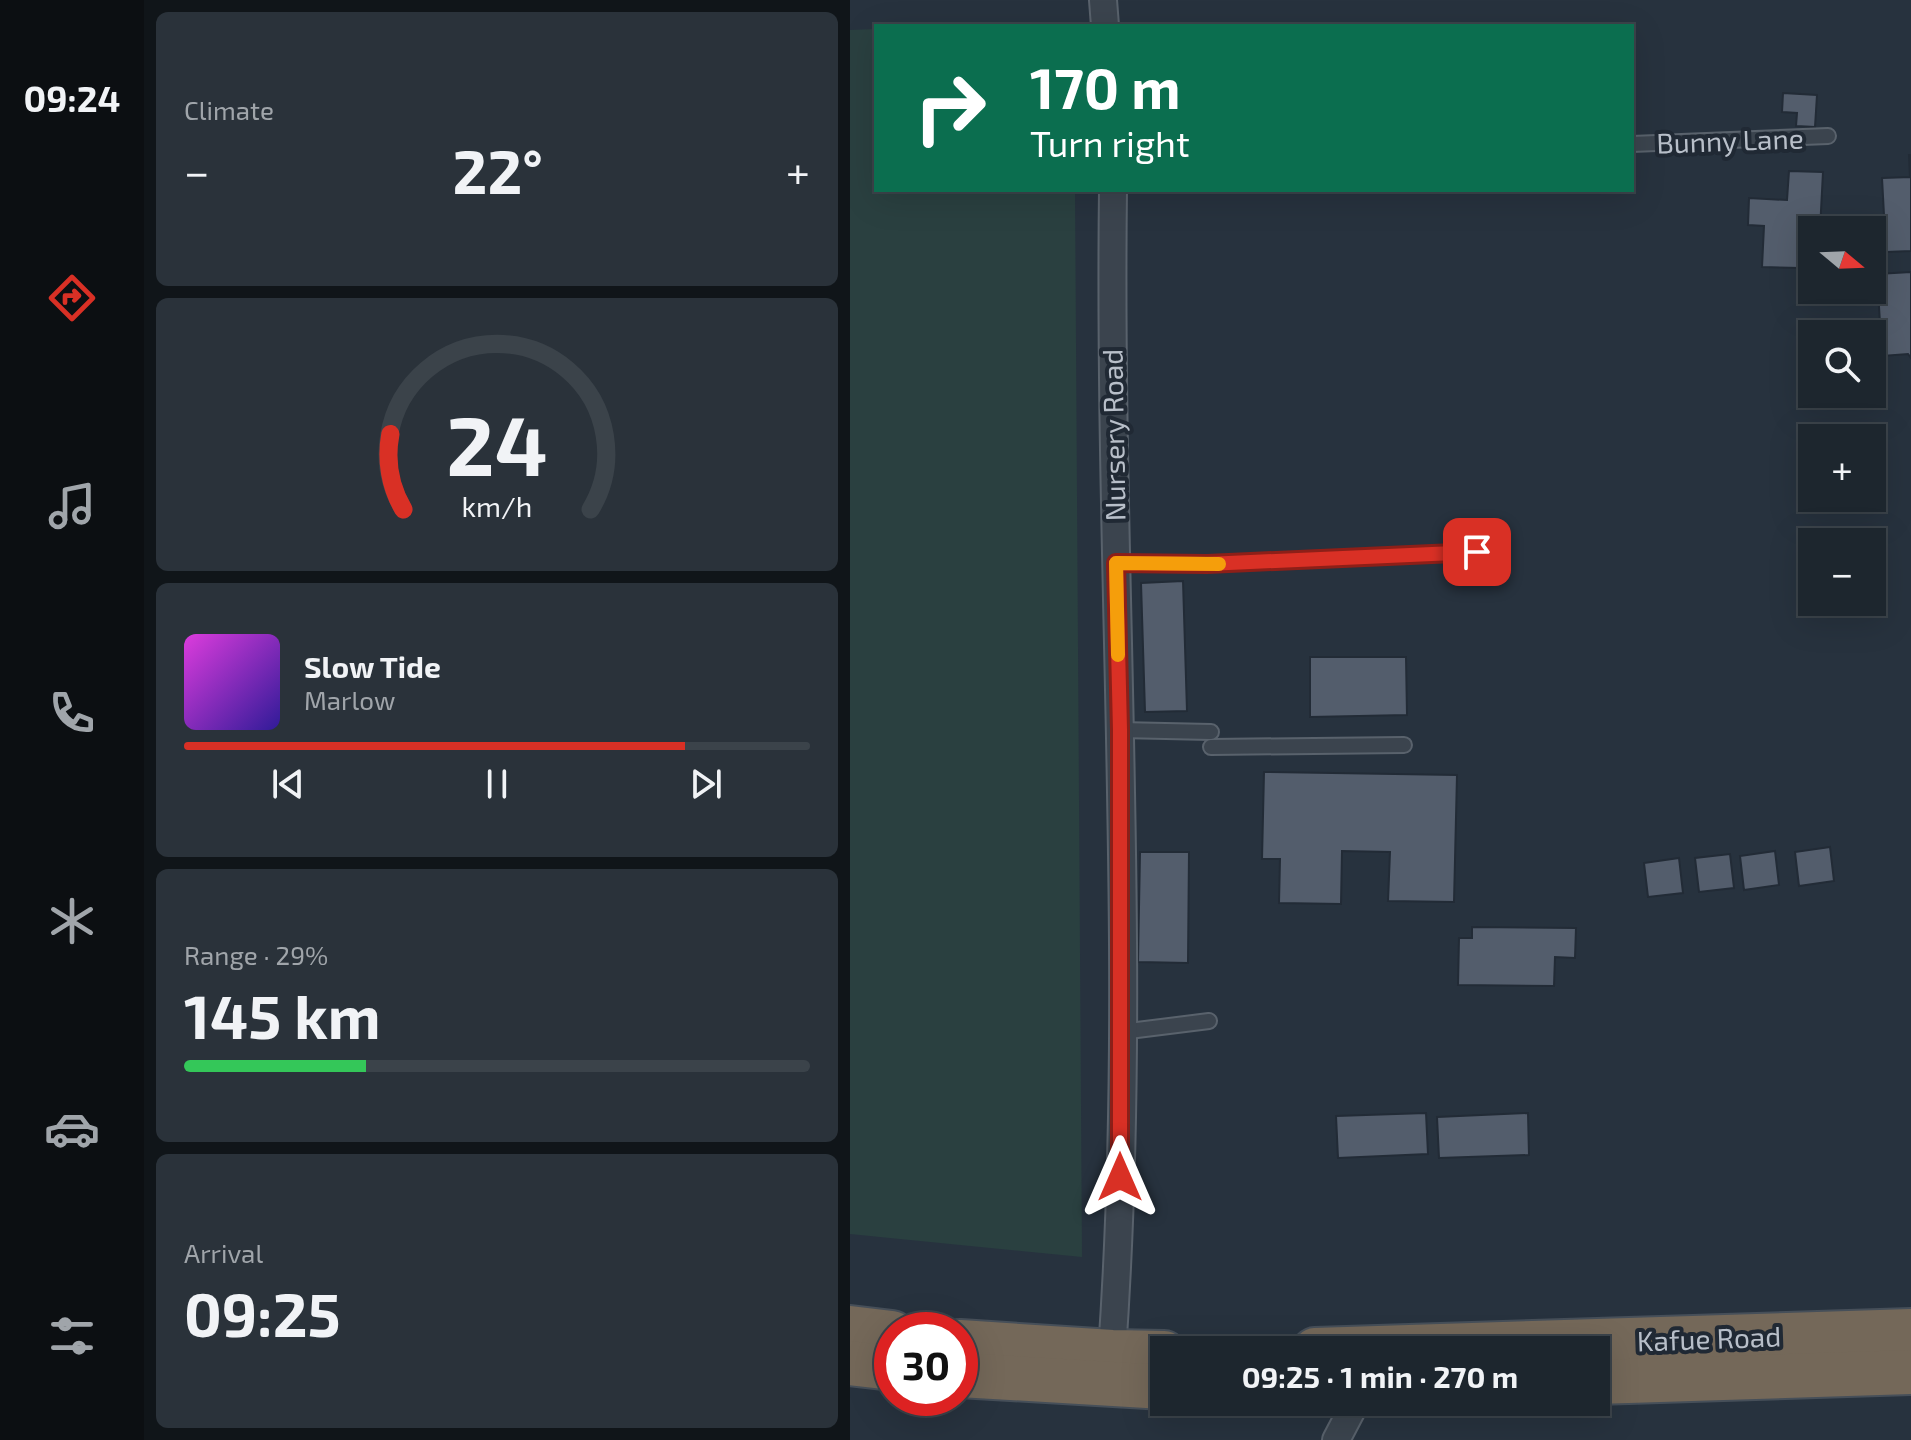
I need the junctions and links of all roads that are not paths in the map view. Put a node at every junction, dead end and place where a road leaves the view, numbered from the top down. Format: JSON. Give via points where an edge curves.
{"nodes":[{"id":1,"x":1103,"y":0,"type":"edge"},
{"id":2,"x":1105,"y":24,"type":"edge"},
{"id":3,"x":1828,"y":136,"type":"dead end"},
{"id":4,"x":1634,"y":144,"type":"edge"},
{"id":5,"x":1113,"y":192,"type":"edge"},
{"id":6,"x":1477,"y":552,"type":"dead end"},
{"id":7,"x":1116,"y":563,"type":"junction"},
{"id":8,"x":1120,"y":730,"type":"junction"},
{"id":9,"x":1404,"y":745,"type":"dead end"},
{"id":10,"x":1209,"y":1021,"type":"dead end"},
{"id":11,"x":1121,"y":1032,"type":"junction"},
{"id":12,"x":850,"y":1328,"type":"edge"},
{"id":13,"x":874,"y":1331,"type":"edge"},
{"id":14,"x":1911,"y":1331,"type":"edge"},
{"id":15,"x":1610,"y":1341,"type":"edge"},
{"id":16,"x":978,"y":1343,"type":"edge"},
{"id":17,"x":1112,"y":1352,"type":"junction"},
{"id":18,"x":1150,"y":1353,"type":"edge"},
{"id":19,"x":850,"y":1363,"type":"edge"},
{"id":20,"x":874,"y":1366,"type":"edge"},
{"id":21,"x":1911,"y":1372,"type":"edge"},
{"id":22,"x":978,"y":1376,"type":"edge"},
{"id":23,"x":1610,"y":1382,"type":"edge"},
{"id":24,"x":1150,"y":1386,"type":"edge"},
{"id":25,"x":1349,"y":1416,"type":"edge"},
{"id":26,"x":1336,"y":1440,"type":"edge"}],
"edges":[{"from":1,"to":2,"type":"street"},
{"from":3,"to":4,"type":"lane","name":"Bunny Lane"},
{"from":5,"to":7,"type":"street","name":"Nursery Road"},
{"from":6,"to":7,"type":"lane"},
{"from":7,"to":8,"type":"street","name":"Nursery Road"},
{"from":8,"to":9,"type":"lane","via":[[1211,740]]},
{"from":8,"to":11,"type":"street","name":"Nursery Road"},
{"from":10,"to":11,"type":"lane"},
{"from":11,"to":17,"type":"street","name":"Nursery Road","via":[[1120,1235]]},
{"from":12,"to":13,"type":"highway"},
{"from":14,"to":15,"type":"highway","name":"Kafue Road"},
{"from":16,"to":17,"type":"highway"},
{"from":17,"to":18,"type":"highway"},
{"from":19,"to":20,"type":"highway"},
{"from":21,"to":23,"type":"highway","name":"Kafue Road"},
{"from":22,"to":24,"type":"highway"},
{"from":25,"to":26,"type":"street"}]}
